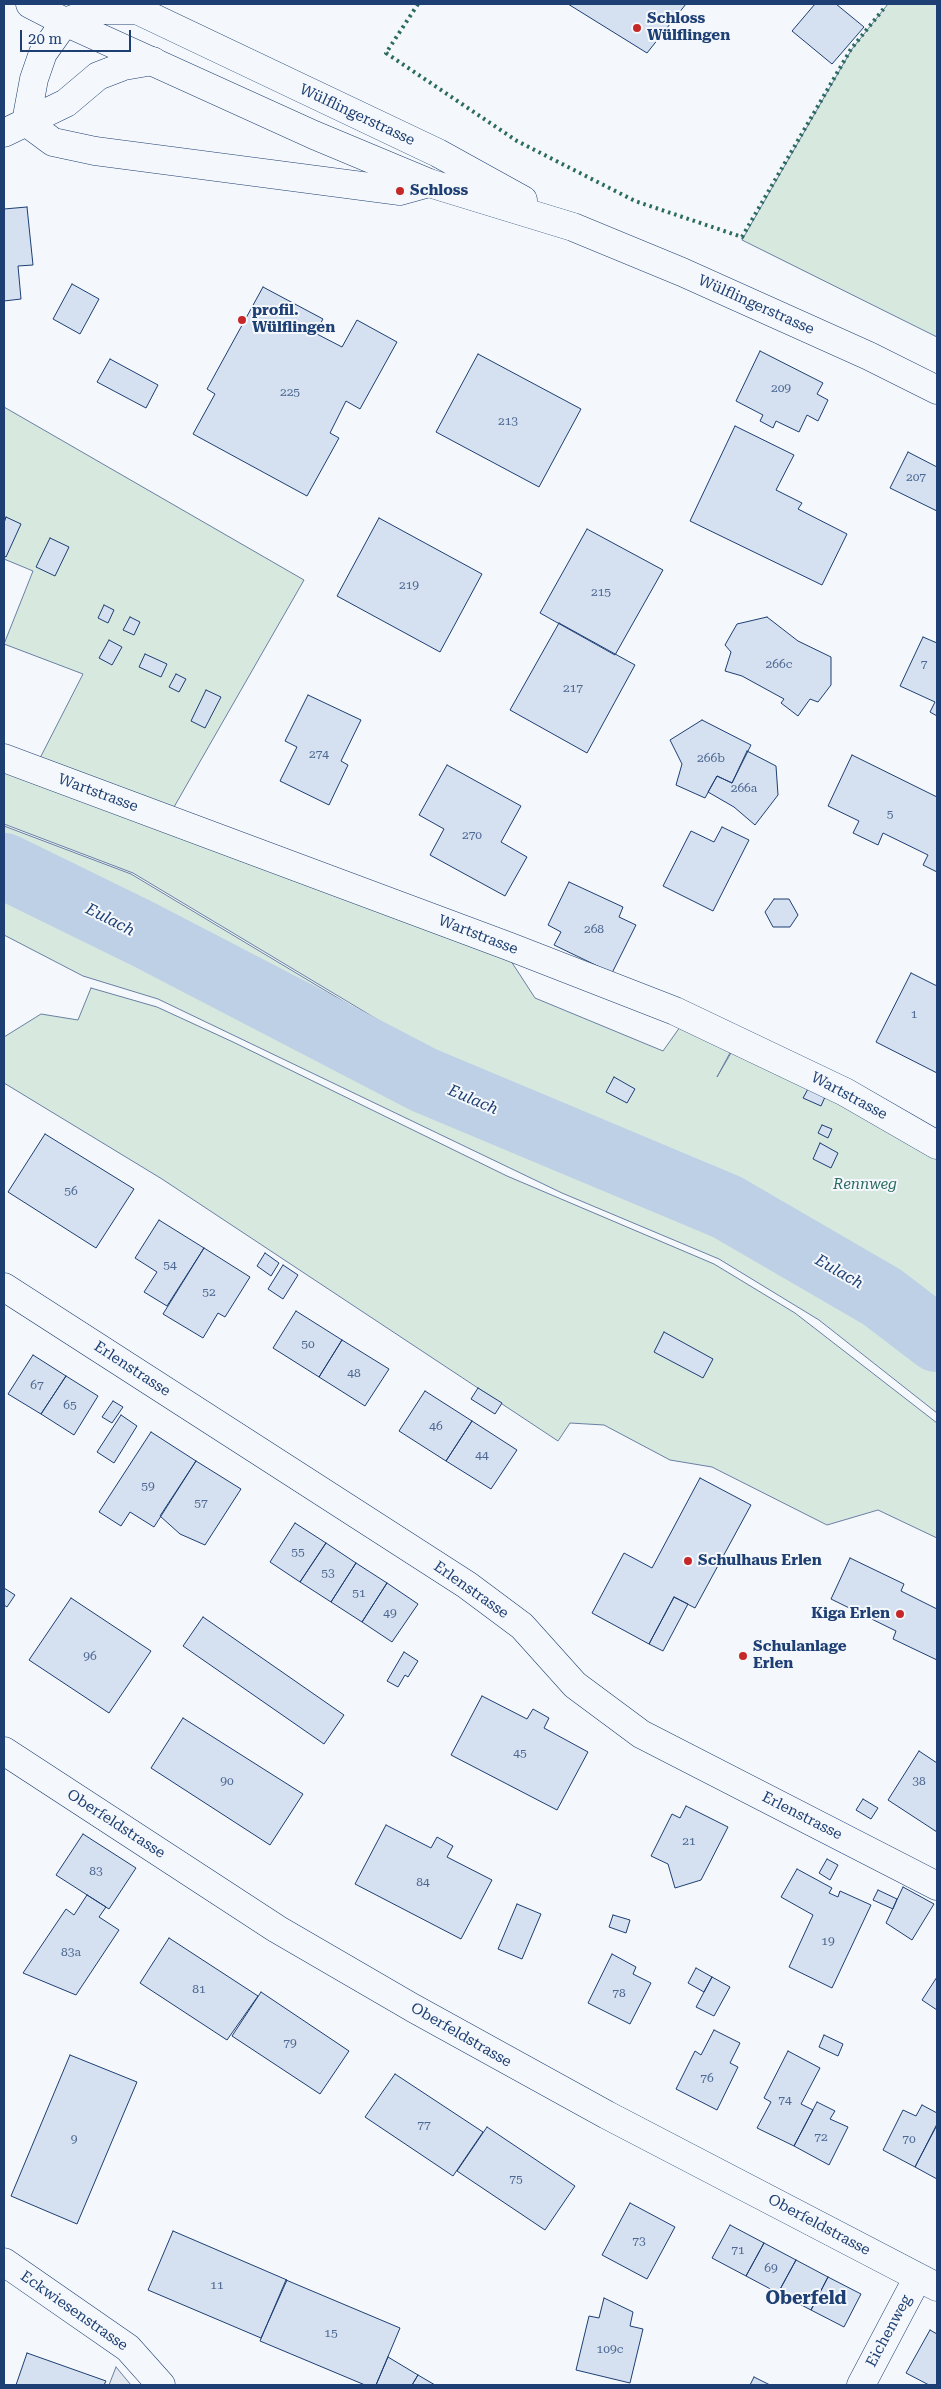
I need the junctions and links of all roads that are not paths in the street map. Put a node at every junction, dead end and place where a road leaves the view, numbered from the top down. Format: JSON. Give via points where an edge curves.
{"nodes":[{"id":1,"x":30,"y":4,"type":"edge"},
{"id":2,"x":133,"y":7,"type":"edge"},
{"id":3,"x":65,"y":22,"type":"junction"},
{"id":4,"x":153,"y":62,"type":"junction"},
{"id":5,"x":15,"y":128,"type":"edge"},
{"id":6,"x":429,"y":183,"type":"junction"},
{"id":7,"x":573,"y":227,"type":"junction"},
{"id":8,"x":937,"y":390,"type":"edge"},
{"id":9,"x":4,"y":758,"type":"edge"},
{"id":10,"x":937,"y":1145,"type":"edge"},
{"id":11,"x":4,"y":1287,"type":"edge"},
{"id":12,"x":4,"y":1751,"type":"edge"},
{"id":13,"x":937,"y":1886,"type":"edge"},
{"id":14,"x":4,"y":2262,"type":"edge"},
{"id":15,"x":928,"y":2282,"type":"edge"},
{"id":16,"x":161,"y":2385,"type":"edge"},
{"id":17,"x":861,"y":2385,"type":"edge"}],
"edges":[{"from":1,"to":3,"type":"street","name":"Wülflingerstrasse"},
{"from":2,"to":3,"type":"street","via":[[97,10]]},
{"from":2,"to":7,"type":"street","name":"Wülflingerstrasse","via":[[438,153]]},
{"from":3,"to":4,"type":"street","name":"Wülflingerstrasse"},
{"from":3,"to":5,"type":"street","via":[[43,53]]},
{"from":4,"to":5,"type":"street","via":[[124,66],[98,76],[66,103]]},
{"from":4,"to":6,"type":"street","name":"Wülflingerstrasse"},
{"from":5,"to":6,"type":"street","via":[[53,142],[95,151],[400,191]]},
{"from":6,"to":7,"type":"street","name":"Wülflingerstrasse"},
{"from":7,"to":8,"type":"street","name":"Wülflingerstrasse","via":[[682,272]]},
{"from":9,"to":10,"type":"street","name":"Wartstrasse","via":[[675,1011],[845,1092]]},
{"from":11,"to":13,"type":"street","name":"Erlenstrasse","via":[[467,1584],[522,1626],[575,1685],[641,1734]]},
{"from":12,"to":15,"type":"street","name":"Oberfeldstrasse","via":[[277,1929],[404,2003],[607,2115]]},
{"from":14,"to":16,"type":"street","name":"Eckwiesenstrasse","via":[[128,2348]]},
{"from":15,"to":17,"type":"street","name":"Eichenweg"}]}
